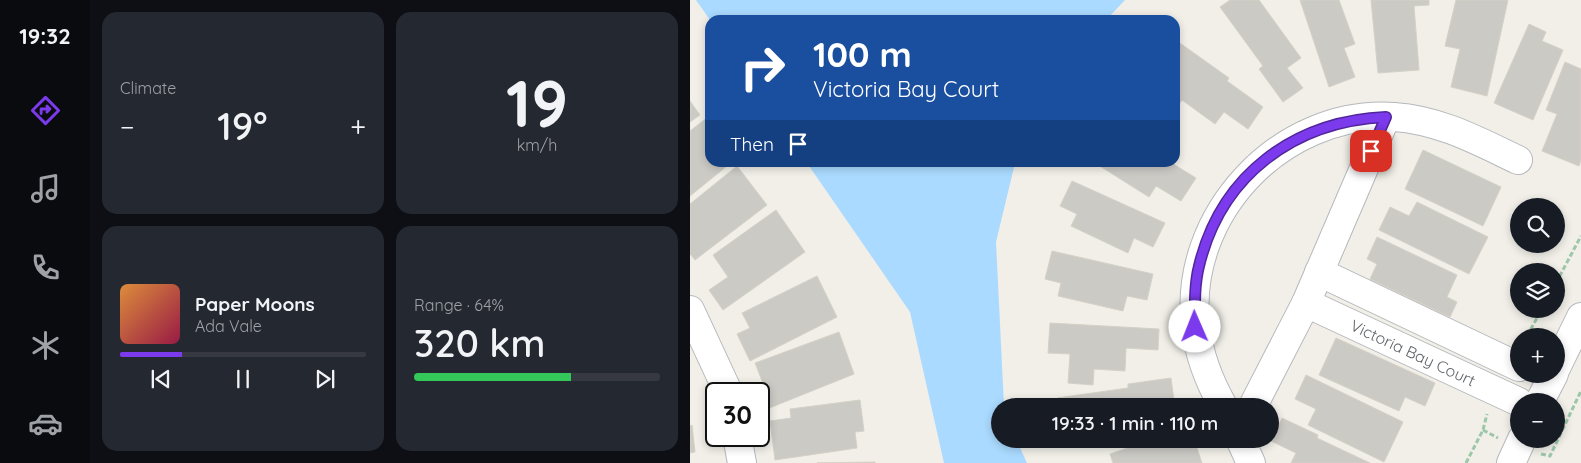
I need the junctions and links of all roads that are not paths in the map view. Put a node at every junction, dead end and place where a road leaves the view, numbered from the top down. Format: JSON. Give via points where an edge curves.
{"nodes":[{"id":1,"x":1386,"y":117,"type":"junction"},
{"id":2,"x":1518,"y":160,"type":"dead end"},
{"id":3,"x":1319,"y":272,"type":"junction"},
{"id":4,"x":1306,"y":302,"type":"junction"},
{"id":5,"x":690,"y":310,"type":"edge"},
{"id":6,"x":1581,"y":317,"type":"edge"},
{"id":7,"x":1565,"y":347,"type":"edge"},
{"id":8,"x":1510,"y":363,"type":"edge"},
{"id":9,"x":723,"y":382,"type":"edge"},
{"id":10,"x":1219,"y":398,"type":"edge"},
{"id":11,"x":1257,"y":398,"type":"edge"},
{"id":12,"x":1510,"y":398,"type":"edge"},
{"id":13,"x":739,"y":447,"type":"edge"},
{"id":14,"x":1244,"y":448,"type":"edge"},
{"id":15,"x":1516,"y":448,"type":"edge"},
{"id":16,"x":742,"y":463,"type":"edge"},
{"id":17,"x":1251,"y":463,"type":"edge"},
{"id":18,"x":1511,"y":463,"type":"edge"}],
"edges":[{"from":1,"to":2,"type":"street","via":[[1424,121],[1452,130]]},
{"from":1,"to":3,"type":"street"},
{"from":1,"to":10,"type":"street","via":[[1335,123],[1307,133],[1257,166],[1220,212],[1201,258],[1195,297],[1195,327],[1201,356]]},
{"from":3,"to":4,"type":"street"},
{"from":3,"to":8,"type":"street","name":"Victoria Bay Court"},
{"from":4,"to":11,"type":"street"},
{"from":4,"to":12,"type":"street","name":"Victoria Bay Court"},
{"from":5,"to":9,"type":"street"},
{"from":6,"to":7,"type":"street"},
{"from":13,"to":16,"type":"street"},
{"from":14,"to":17,"type":"street"},
{"from":15,"to":18,"type":"street"}]}
